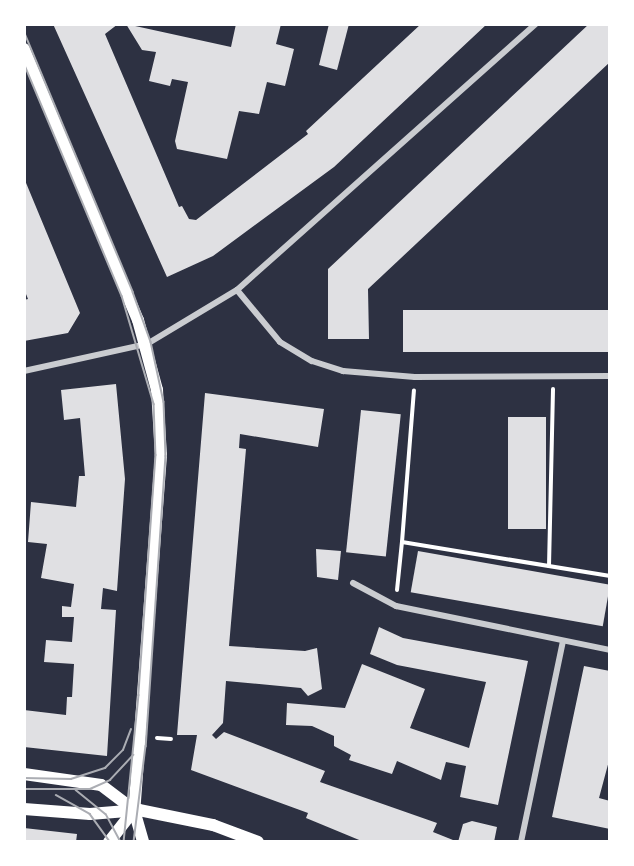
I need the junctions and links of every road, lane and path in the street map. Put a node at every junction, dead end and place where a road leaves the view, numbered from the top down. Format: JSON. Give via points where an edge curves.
{"nodes":[{"id":1,"x":536,"y":24,"type":"edge"},
{"id":2,"x":25,"y":55,"type":"edge"},
{"id":3,"x":237,"y":290,"type":"junction"},
{"id":4,"x":147,"y":344,"type":"junction"},
{"id":5,"x":24,"y":371,"type":"edge"},
{"id":6,"x":610,"y":376,"type":"edge"},
{"id":7,"x":415,"y":377,"type":"junction"},
{"id":8,"x":553,"y":379,"type":"junction"},
{"id":9,"x":402,"y":542,"type":"junction"},
{"id":10,"x":549,"y":566,"type":"junction"},
{"id":11,"x":610,"y":576,"type":"edge"},
{"id":12,"x":353,"y":583,"type":"dead end"},
{"id":13,"x":396,"y":606,"type":"junction"},
{"id":14,"x":563,"y":641,"type":"junction"},
{"id":15,"x":610,"y":650,"type":"edge"},
{"id":16,"x":24,"y":774,"type":"edge"},
{"id":17,"x":24,"y":809,"type":"edge"},
{"id":18,"x":134,"y":810,"type":"junction"},
{"id":19,"x":109,"y":842,"type":"edge"},
{"id":20,"x":143,"y":842,"type":"edge"},
{"id":21,"x":258,"y":842,"type":"edge"},
{"id":22,"x":521,"y":842,"type":"edge"}],
"edges":[{"from":1,"to":3,"type":"street"},
{"from":2,"to":4,"type":"main road"},
{"from":3,"to":4,"type":"street"},
{"from":3,"to":7,"type":"street","via":[[280,342],[312,362],[343,371]]},
{"from":4,"to":5,"type":"street"},
{"from":4,"to":18,"type":"main road","via":[[157,390],[161,456]]},
{"from":6,"to":8,"type":"street"},
{"from":7,"to":8,"type":"street"},
{"from":7,"to":9,"type":"path"},
{"from":8,"to":10,"type":"path"},
{"from":9,"to":10,"type":"path"},
{"from":9,"to":13,"type":"path"},
{"from":10,"to":11,"type":"path"},
{"from":12,"to":13,"type":"street"},
{"from":13,"to":14,"type":"street"},
{"from":14,"to":15,"type":"street"},
{"from":14,"to":22,"type":"street"},
{"from":16,"to":18,"type":"main road","via":[[89,782]]},
{"from":17,"to":18,"type":"main road","via":[[90,814]]},
{"from":18,"to":19,"type":"main road"},
{"from":18,"to":20,"type":"main road"},
{"from":18,"to":21,"type":"main road","via":[[213,825]]}]}
